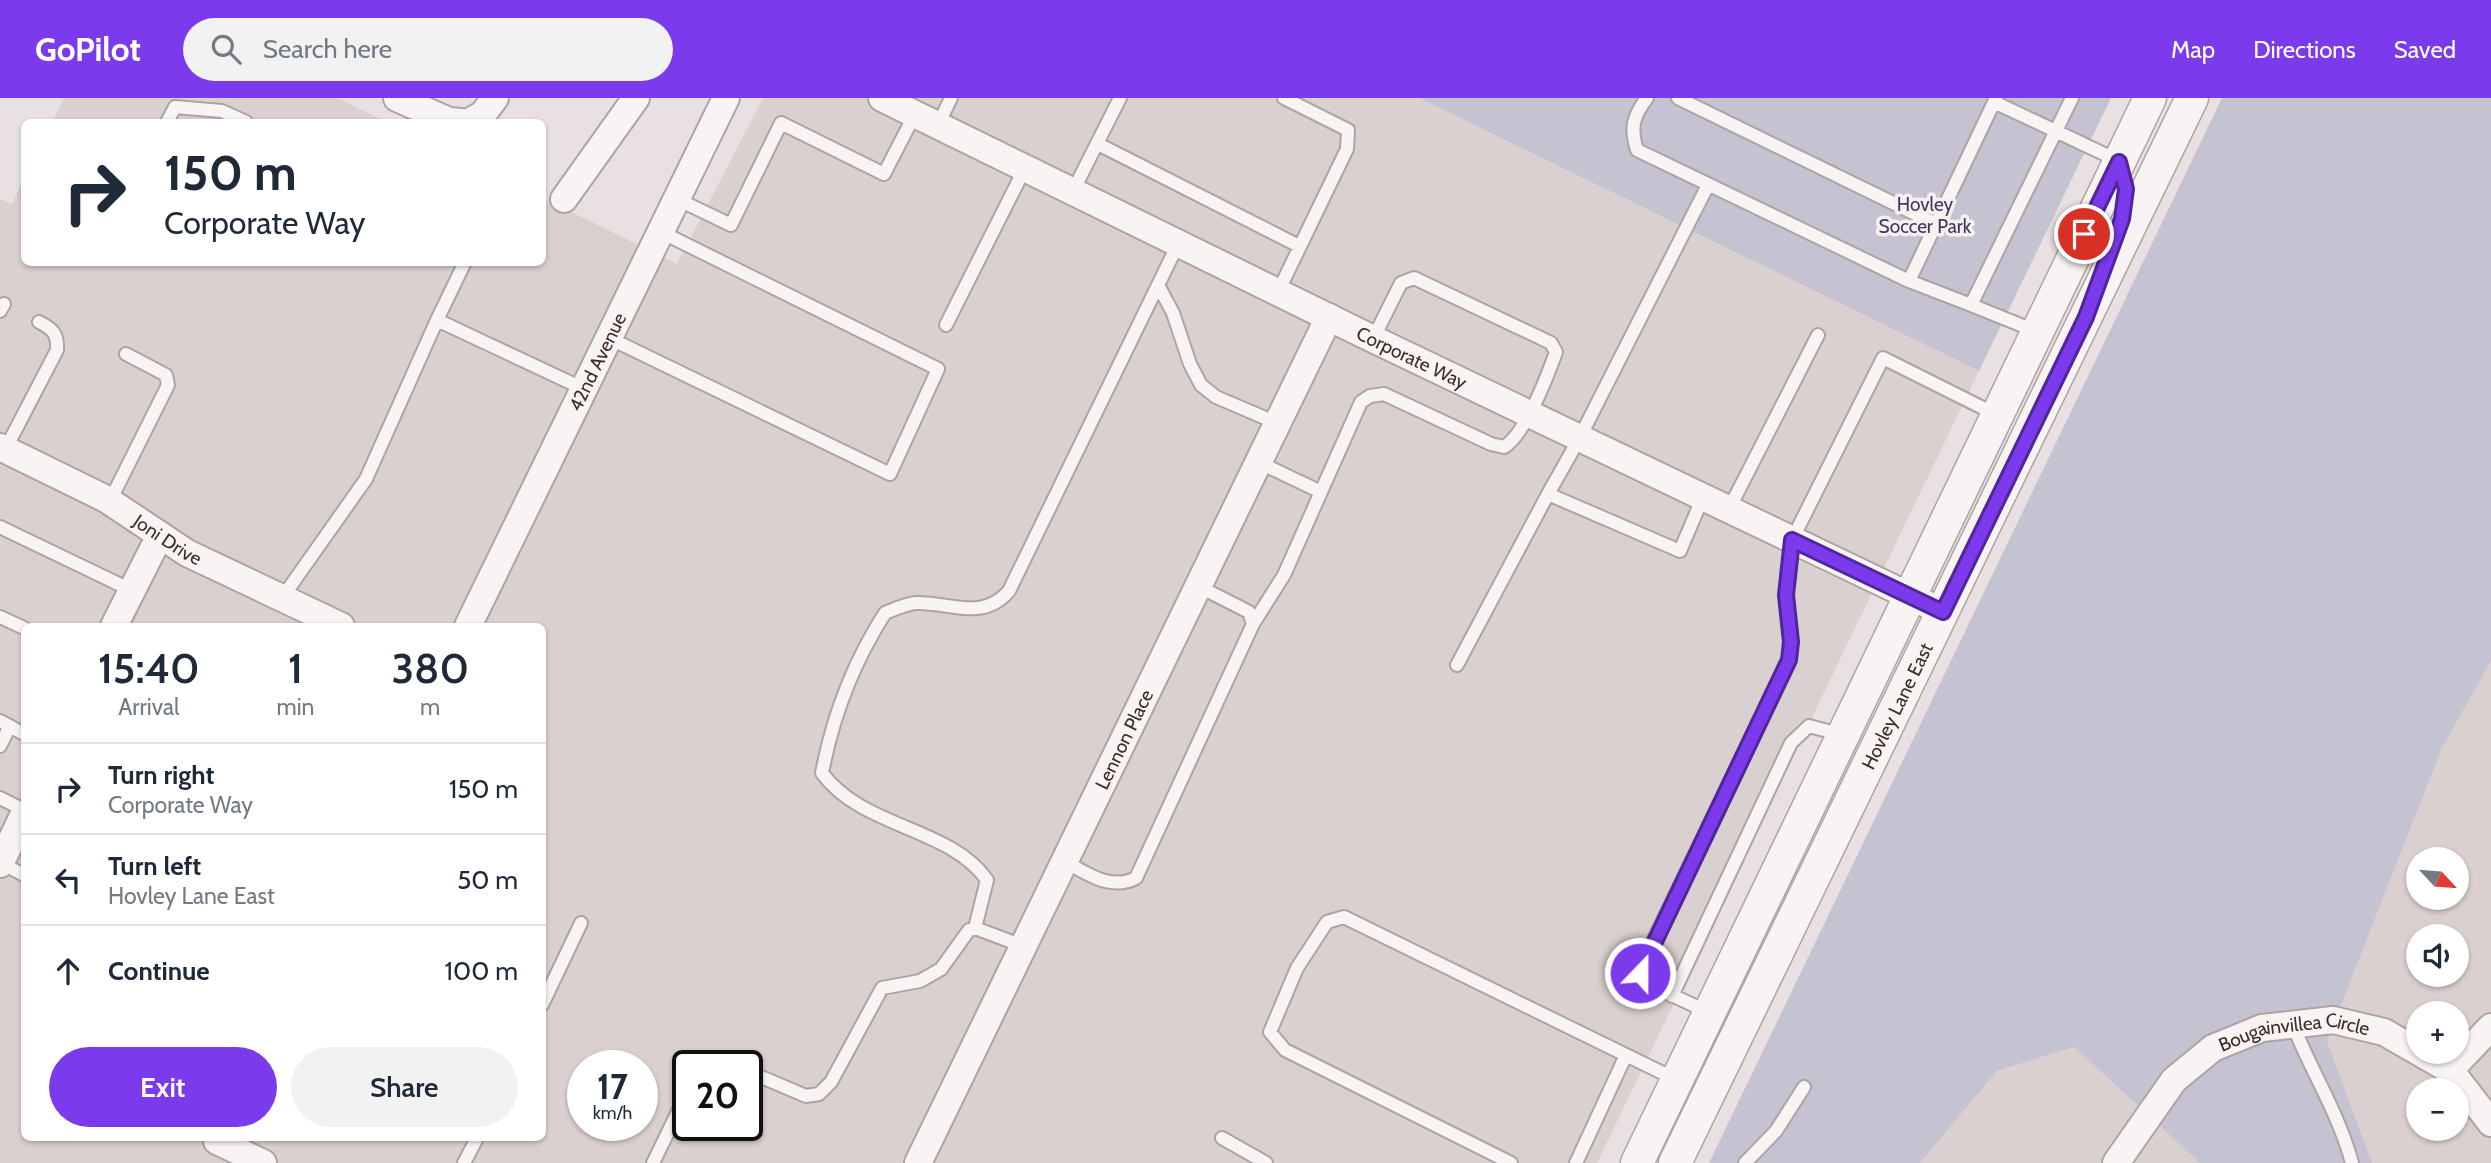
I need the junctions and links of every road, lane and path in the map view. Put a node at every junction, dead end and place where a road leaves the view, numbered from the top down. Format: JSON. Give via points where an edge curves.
{"nodes":[{"id":1,"x":397,"y":98,"type":"edge"},
{"id":2,"x":495,"y":98,"type":"edge"},
{"id":3,"x":636,"y":98,"type":"edge"},
{"id":4,"x":726,"y":98,"type":"edge"},
{"id":5,"x":951,"y":98,"type":"edge"},
{"id":6,"x":1120,"y":98,"type":"edge"},
{"id":7,"x":1284,"y":98,"type":"edge"},
{"id":8,"x":1647,"y":98,"type":"edge"},
{"id":9,"x":1678,"y":98,"type":"edge"},
{"id":10,"x":2072,"y":98,"type":"edge"},
{"id":11,"x":2150,"y":98,"type":"edge"},
{"id":12,"x":2192,"y":98,"type":"edge"},
{"id":13,"x":1995,"y":100,"type":"edge"},
{"id":14,"x":908,"y":108,"type":"edge"},
{"id":15,"x":169,"y":119,"type":"edge"},
{"id":16,"x":239,"y":119,"type":"edge"},
{"id":17,"x":444,"y":119,"type":"edge"},
{"id":18,"x":474,"y":119,"type":"edge"},
{"id":19,"x":2056,"y":132,"type":"junction"},
{"id":20,"x":1098,"y":144,"type":"junction"},
{"id":21,"x":2119,"y":162,"type":"junction"},
{"id":22,"x":1025,"y":168,"type":"junction"},
{"id":23,"x":1708,"y":185,"type":"junction"},
{"id":24,"x":1073,"y":191,"type":"junction"},
{"id":25,"x":564,"y":199,"type":"dead end"},
{"id":26,"x":677,"y":199,"type":"junction"},
{"id":27,"x":1936,"y":224,"type":"junction"},
{"id":28,"x":661,"y":232,"type":"junction"},
{"id":29,"x":1178,"y":244,"type":"junction"},
{"id":30,"x":1299,"y":246,"type":"junction"},
{"id":31,"x":463,"y":266,"type":"edge"},
{"id":32,"x":1909,"y":281,"type":"junction"},
{"id":33,"x":1158,"y":285,"type":"junction"},
{"id":34,"x":1278,"y":292,"type":"junction"},
{"id":35,"x":1970,"y":305,"type":"junction"},
{"id":36,"x":1329,"y":317,"type":"junction"},
{"id":37,"x":2086,"y":317,"type":"junction"},
{"id":38,"x":437,"y":320,"type":"junction"},
{"id":39,"x":39,"y":322,"type":"dead end"},
{"id":40,"x":946,"y":325,"type":"dead end"},
{"id":41,"x":2038,"y":332,"type":"junction"},
{"id":42,"x":1818,"y":335,"type":"dead end"},
{"id":43,"x":609,"y":338,"type":"junction"},
{"id":44,"x":1373,"y":339,"type":"junction"},
{"id":45,"x":126,"y":354,"type":"dead end"},
{"id":46,"x":584,"y":389,"type":"junction"},
{"id":47,"x":1528,"y":414,"type":"junction"},
{"id":48,"x":1997,"y":415,"type":"junction"},
{"id":49,"x":1277,"y":423,"type":"junction"},
{"id":50,"x":1579,"y":439,"type":"junction"},
{"id":51,"x":3,"y":449,"type":"edge"},
{"id":52,"x":1258,"y":462,"type":"junction"},
{"id":53,"x":1321,"y":492,"type":"junction"},
{"id":54,"x":1548,"y":494,"type":"junction"},
{"id":55,"x":1703,"y":497,"type":"junction"},
{"id":56,"x":110,"y":501,"type":"junction"},
{"id":57,"x":1729,"y":509,"type":"junction"},
{"id":58,"x":0,"y":527,"type":"edge"},
{"id":59,"x":160,"y":535,"type":"junction"},
{"id":60,"x":1792,"y":540,"type":"junction"},
{"id":61,"x":1198,"y":586,"type":"junction"},
{"id":62,"x":131,"y":590,"type":"junction"},
{"id":63,"x":1910,"y":596,"type":"junction"},
{"id":64,"x":282,"y":598,"type":"junction"},
{"id":65,"x":1943,"y":612,"type":"junction"},
{"id":66,"x":0,"y":617,"type":"edge"},
{"id":67,"x":115,"y":623,"type":"edge"},
{"id":68,"x":335,"y":623,"type":"edge"},
{"id":69,"x":469,"y":623,"type":"edge"},
{"id":70,"x":1253,"y":624,"type":"junction"},
{"id":71,"x":21,"y":627,"type":"edge"},
{"id":72,"x":1457,"y":665,"type":"dead end"},
{"id":73,"x":5,"y":724,"type":"edge"},
{"id":74,"x":21,"y":732,"type":"edge"},
{"id":75,"x":1843,"y":735,"type":"junction"},
{"id":76,"x":0,"y":746,"type":"edge"},
{"id":77,"x":0,"y":798,"type":"edge"},
{"id":78,"x":21,"y":810,"type":"edge"},
{"id":79,"x":21,"y":818,"type":"edge"},
{"id":80,"x":1064,"y":861,"type":"junction"},
{"id":81,"x":0,"y":864,"type":"edge"},
{"id":82,"x":21,"y":874,"type":"edge"},
{"id":83,"x":581,"y":923,"type":"dead end"},
{"id":84,"x":975,"y":928,"type":"junction"},
{"id":85,"x":1023,"y":946,"type":"junction"},
{"id":86,"x":1672,"y":996,"type":"junction"},
{"id":87,"x":546,"y":997,"type":"edge"},
{"id":88,"x":1710,"y":1013,"type":"junction"},
{"id":89,"x":2292,"y":1024,"type":"junction"},
{"id":90,"x":2491,"y":1027,"type":"edge"},
{"id":91,"x":1626,"y":1055,"type":"junction"},
{"id":92,"x":2450,"y":1070,"type":"junction"},
{"id":93,"x":763,"y":1078,"type":"edge"},
{"id":94,"x":1677,"y":1080,"type":"junction"},
{"id":95,"x":1804,"y":1087,"type":"dead end"},
{"id":96,"x":2491,"y":1123,"type":"edge"},
{"id":97,"x":672,"y":1124,"type":"edge"},
{"id":98,"x":1222,"y":1138,"type":"dead end"},
{"id":99,"x":475,"y":1141,"type":"edge"},
{"id":100,"x":214,"y":1147,"type":"edge"},
{"id":101,"x":263,"y":1163,"type":"edge"},
{"id":102,"x":464,"y":1163,"type":"edge"},
{"id":103,"x":653,"y":1163,"type":"edge"},
{"id":104,"x":918,"y":1163,"type":"edge"},
{"id":105,"x":1266,"y":1163,"type":"edge"},
{"id":106,"x":1511,"y":1163,"type":"edge"},
{"id":107,"x":1576,"y":1163,"type":"edge"},
{"id":108,"x":1637,"y":1163,"type":"edge"},
{"id":109,"x":1675,"y":1163,"type":"edge"},
{"id":110,"x":1745,"y":1163,"type":"edge"},
{"id":111,"x":2116,"y":1163,"type":"edge"},
{"id":112,"x":2351,"y":1163,"type":"edge"}],
"edges":[{"from":1,"to":17,"type":"street"},
{"from":2,"to":18,"type":"street"},
{"from":3,"to":25,"type":"street"},
{"from":4,"to":26,"type":"street","name":"42nd Avenue"},
{"from":5,"to":14,"type":"lane"},
{"from":6,"to":20,"type":"lane"},
{"from":7,"to":30,"type":"lane","via":[[1348,130],[1347,149]]},
{"from":8,"to":23,"type":"lane","via":[[1634,114],[1632,134],[1637,150]]},
{"from":9,"to":27,"type":"lane"},
{"from":10,"to":19,"type":"lane"},
{"from":11,"to":21,"type":"street","name":"Hovley Lane East"},
{"from":12,"to":37,"type":"street","name":"Hovley Lane East"},
{"from":13,"to":19,"type":"lane"},
{"from":13,"to":27,"type":"lane"},
{"from":14,"to":22,"type":"street","name":"Corporate Way"},
{"from":14,"to":26,"type":"lane","via":[[884,174],[781,123],[731,225]]},
{"from":15,"to":16,"type":"lane","via":[[175,107],[222,111]]},
{"from":19,"to":21,"type":"lane"},
{"from":19,"to":35,"type":"lane"},
{"from":20,"to":24,"type":"lane"},
{"from":20,"to":30,"type":"lane"},
{"from":21,"to":37,"type":"street","via":[[2126,189],[2122,219]]},
{"from":21,"to":41,"type":"street","name":"Hovley Lane East"},
{"from":22,"to":24,"type":"street","name":"Corporate Way"},
{"from":22,"to":40,"type":"lane"},
{"from":23,"to":32,"type":"lane"},
{"from":23,"to":50,"type":"lane"},
{"from":24,"to":29,"type":"street","name":"Corporate Way"},
{"from":26,"to":28,"type":"street","name":"42nd Avenue"},
{"from":27,"to":32,"type":"lane"},
{"from":28,"to":43,"type":"street","name":"42nd Avenue"},
{"from":28,"to":43,"type":"lane","via":[[938,369],[890,474]]},
{"from":29,"to":33,"type":"lane"},
{"from":29,"to":34,"type":"street","name":"Corporate Way"},
{"from":30,"to":34,"type":"lane"},
{"from":31,"to":38,"type":"lane"},
{"from":32,"to":35,"type":"lane"},
{"from":33,"to":49,"type":"lane","via":[[1201,385],[1216,397]]},
{"from":33,"to":84,"type":"lane","via":[[1009,591],[1000,602],[980,610],[918,603],[885,613],[868,639],[830,728],[821,773],[834,790],[874,815],[976,864],[987,880]]},
{"from":34,"to":36,"type":"street","name":"Corporate Way"},
{"from":35,"to":41,"type":"lane"},
{"from":36,"to":44,"type":"street","name":"Corporate Way"},
{"from":36,"to":49,"type":"street","name":"Lennon Place"},
{"from":37,"to":65,"type":"street","name":"Hovley Lane East"},
{"from":38,"to":46,"type":"lane"},
{"from":38,"to":64,"type":"lane","via":[[366,480]]},
{"from":39,"to":51,"type":"lane","via":[[58,337],[57,350]]},
{"from":41,"to":48,"type":"street","name":"Hovley Lane East"},
{"from":42,"to":57,"type":"lane"},
{"from":43,"to":46,"type":"street","name":"42nd Avenue"},
{"from":44,"to":47,"type":"street","name":"Corporate Way"},
{"from":44,"to":47,"type":"lane","via":[[1401,283],[1414,278],[1442,290],[1551,343],[1556,352]]},
{"from":45,"to":56,"type":"lane","via":[[166,375],[168,385]]},
{"from":46,"to":69,"type":"street","name":"42nd Avenue"},
{"from":47,"to":50,"type":"street","name":"Corporate Way"},
{"from":47,"to":53,"type":"lane","via":[[1513,441],[1504,447],[1401,399],[1370,396],[1362,402]]},
{"from":48,"to":60,"type":"lane","via":[[1883,358]]},
{"from":48,"to":63,"type":"street","name":"Hovley Lane East"},
{"from":49,"to":52,"type":"street","name":"Lennon Place"},
{"from":50,"to":54,"type":"lane"},
{"from":50,"to":55,"type":"street","name":"Corporate Way"},
{"from":51,"to":56,"type":"street","name":"Joni Drive"},
{"from":52,"to":53,"type":"lane"},
{"from":52,"to":61,"type":"street","name":"Lennon Place"},
{"from":53,"to":70,"type":"lane","via":[[1284,575]]},
{"from":54,"to":55,"type":"lane","via":[[1680,551]]},
{"from":54,"to":72,"type":"lane"},
{"from":55,"to":57,"type":"street","name":"Corporate Way"},
{"from":56,"to":59,"type":"street","name":"Joni Drive"},
{"from":57,"to":60,"type":"street","name":"Corporate Way"},
{"from":58,"to":62,"type":"lane"},
{"from":59,"to":62,"type":"street"},
{"from":59,"to":64,"type":"street","name":"Joni Drive","via":[[187,553]]},
{"from":60,"to":63,"type":"street","name":"Corporate Way"},
{"from":60,"to":86,"type":"lane","via":[[1786,595],[1789,660],[1641,966],[1644,982]]},
{"from":61,"to":70,"type":"lane","via":[[1249,612]]},
{"from":61,"to":80,"type":"street","name":"Lennon Place"},
{"from":62,"to":67,"type":"street"},
{"from":63,"to":65,"type":"street","name":"Corporate Way"},
{"from":63,"to":75,"type":"street","name":"Hovley Lane East"},
{"from":64,"to":68,"type":"street","name":"Joni Drive"},
{"from":65,"to":109,"type":"street","name":"Hovley Lane East"},
{"from":66,"to":71,"type":"lane"},
{"from":70,"to":80,"type":"lane","via":[[1136,878],[1122,885],[1101,881]]},
{"from":73,"to":74,"type":"lane"},
{"from":73,"to":76,"type":"lane"},
{"from":75,"to":86,"type":"lane","via":[[1809,726],[1791,743]]},
{"from":75,"to":88,"type":"street","name":"Hovley Lane East"},
{"from":77,"to":78,"type":"lane"},
{"from":79,"to":81,"type":"street"},
{"from":80,"to":85,"type":"street","name":"Lennon Place"},
{"from":81,"to":82,"type":"lane"},
{"from":83,"to":87,"type":"lane"},
{"from":84,"to":85,"type":"lane"},
{"from":84,"to":93,"type":"lane","via":[[941,970],[920,981],[883,988],[831,1082],[819,1094],[806,1096]]},
{"from":85,"to":104,"type":"street","name":"Lennon Place"},
{"from":86,"to":88,"type":"lane"},
{"from":88,"to":94,"type":"street","name":"Hovley Lane East"},
{"from":88,"to":109,"type":"street","via":[[1718,1025],[1717,1038]]},
{"from":89,"to":92,"type":"street","name":"Bougainvillea Circle","via":[[2333,1020],[2384,1032]]},
{"from":89,"to":111,"type":"street","name":"Bougainvillea Circle","via":[[2262,1028],[2213,1048],[2174,1080]]},
{"from":89,"to":112,"type":"lane","via":[[2337,1118]]},
{"from":90,"to":92,"type":"street"},
{"from":91,"to":94,"type":"lane"},
{"from":91,"to":106,"type":"lane","via":[[1377,930],[1344,917],[1327,922],[1297,968],[1270,1032],[1285,1050]]},
{"from":91,"to":107,"type":"lane"},
{"from":92,"to":96,"type":"street","name":"Bougainvillea Circle"},
{"from":94,"to":108,"type":"street","name":"Hovley Lane East"},
{"from":95,"to":110,"type":"lane","via":[[1776,1131]]},
{"from":97,"to":103,"type":"lane"},
{"from":98,"to":105,"type":"lane"},
{"from":99,"to":102,"type":"lane"},
{"from":100,"to":101,"type":"street"}]}
